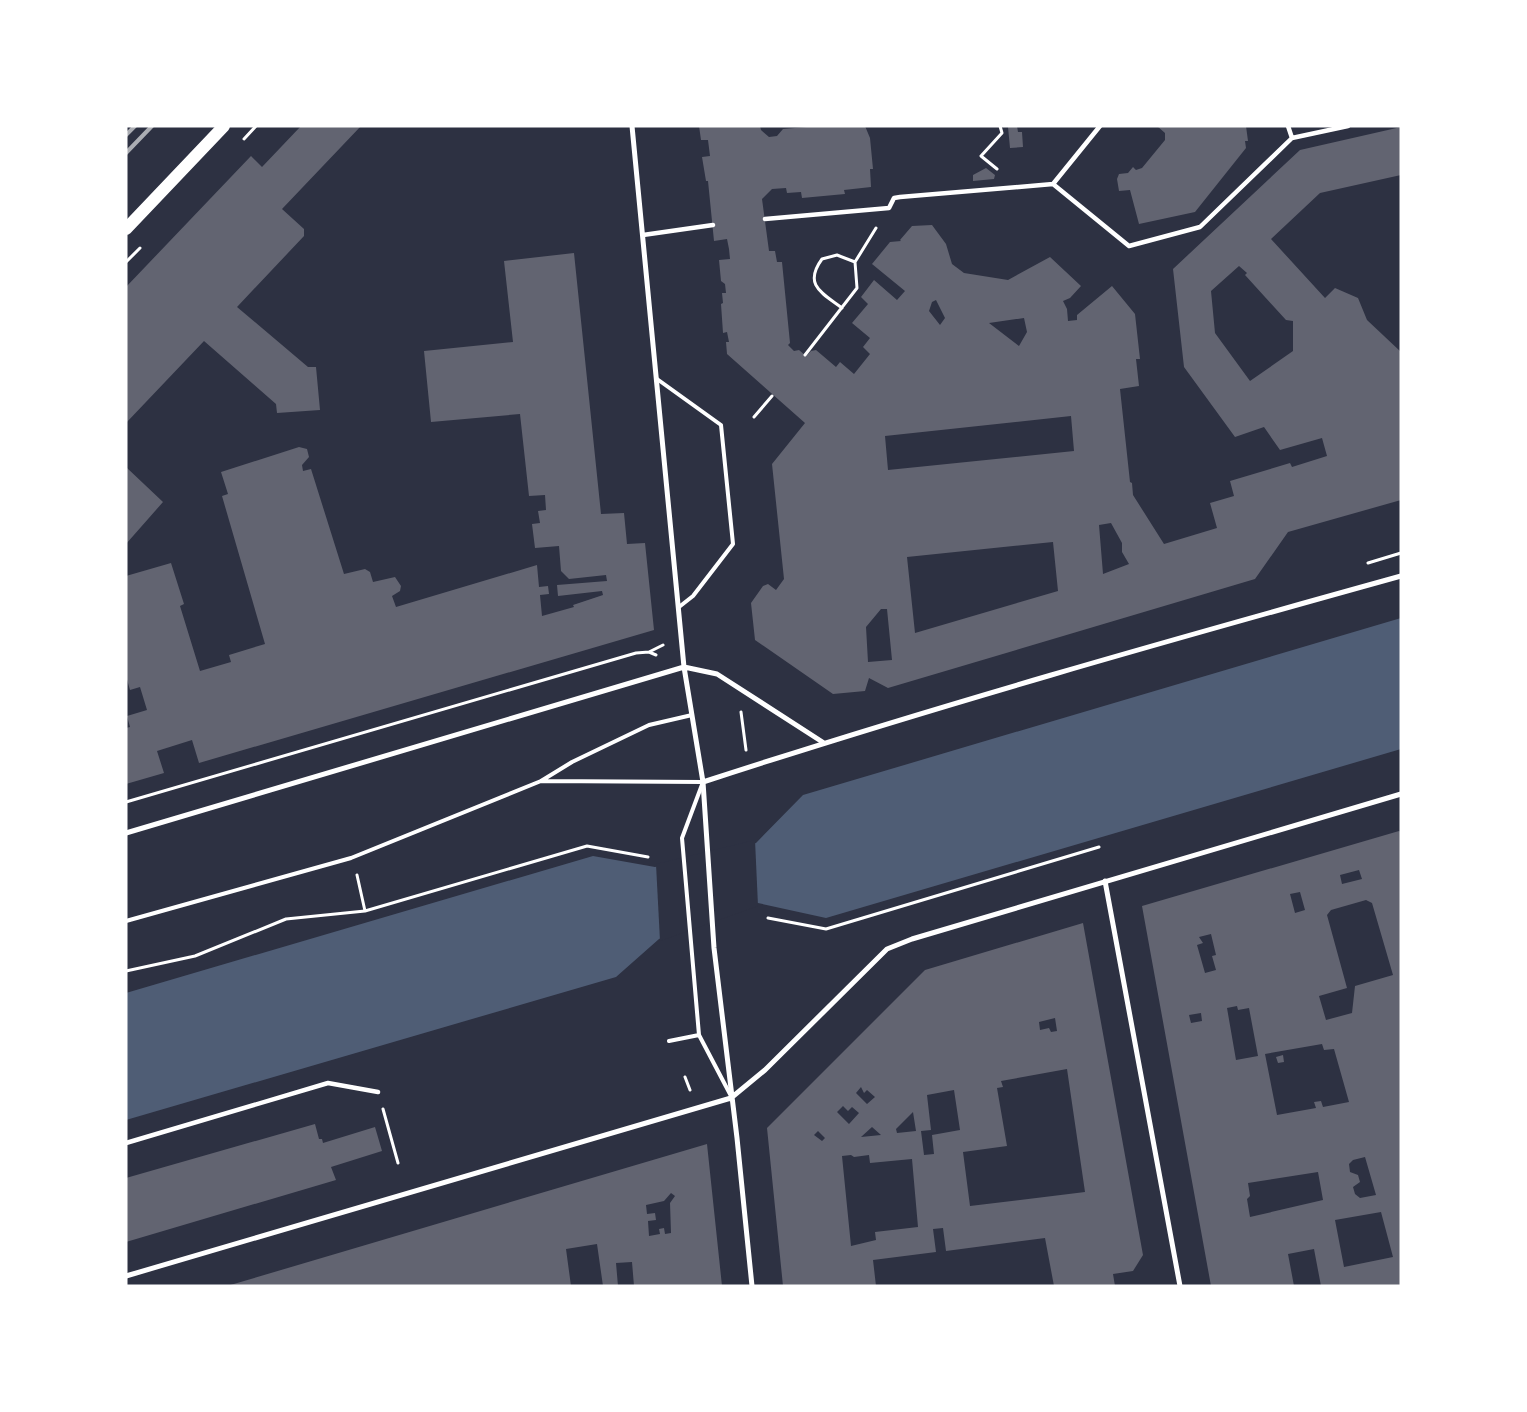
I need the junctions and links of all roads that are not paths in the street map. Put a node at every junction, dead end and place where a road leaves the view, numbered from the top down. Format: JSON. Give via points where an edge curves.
{"nodes":[{"id":1,"x":224,"y":126,"type":"edge"},
{"id":2,"x":632,"y":126,"type":"edge"},
{"id":3,"x":1100,"y":126,"type":"edge"},
{"id":4,"x":1288,"y":126,"type":"edge"},
{"id":5,"x":1348,"y":126,"type":"edge"},
{"id":6,"x":1292,"y":138,"type":"junction"},
{"id":7,"x":1053,"y":184,"type":"junction"},
{"id":8,"x":765,"y":219,"type":"dead end"},
{"id":9,"x":713,"y":225,"type":"dead end"},
{"id":10,"x":126,"y":229,"type":"edge"},
{"id":11,"x":643,"y":235,"type":"junction"},
{"id":12,"x":656,"y":379,"type":"junction"},
{"id":13,"x":1401,"y":576,"type":"edge"},
{"id":14,"x":679,"y":607,"type":"junction"},
{"id":15,"x":684,"y":666,"type":"junction"},
{"id":16,"x":692,"y":716,"type":"junction"},
{"id":17,"x":824,"y":743,"type":"junction"},
{"id":18,"x":541,"y":781,"type":"junction"},
{"id":19,"x":702,"y":782,"type":"junction"},
{"id":20,"x":1401,"y":794,"type":"edge"},
{"id":21,"x":126,"y":833,"type":"edge"},
{"id":22,"x":1105,"y":881,"type":"junction"},
{"id":23,"x":126,"y":921,"type":"edge"},
{"id":24,"x":699,"y":1035,"type":"junction"},
{"id":25,"x":669,"y":1041,"type":"dead end"},
{"id":26,"x":378,"y":1092,"type":"dead end"},
{"id":27,"x":731,"y":1098,"type":"junction"},
{"id":28,"x":126,"y":1143,"type":"edge"},
{"id":29,"x":126,"y":1276,"type":"edge"},
{"id":30,"x":752,"y":1286,"type":"edge"},
{"id":31,"x":1180,"y":1286,"type":"edge"}],
"edges":[{"from":1,"to":10,"type":"main road"},
{"from":2,"to":11,"type":"street"},
{"from":3,"to":7,"type":"street"},
{"from":4,"to":6,"type":"street"},
{"from":5,"to":6,"type":"street"},
{"from":6,"to":7,"type":"street","via":[[1200,227],[1129,246]]},
{"from":7,"to":8,"type":"street","via":[[894,198],[889,208]]},
{"from":9,"to":11,"type":"street"},
{"from":11,"to":12,"type":"street"},
{"from":12,"to":14,"type":"street"},
{"from":12,"to":14,"type":"lane","via":[[721,425],[733,544],[693,596]]},
{"from":13,"to":17,"type":"street","via":[[1112,656]]},
{"from":14,"to":15,"type":"street"},
{"from":15,"to":16,"type":"street"},
{"from":15,"to":17,"type":"street","via":[[717,674]]},
{"from":15,"to":21,"type":"street"},
{"from":16,"to":18,"type":"lane","via":[[649,725],[572,762]]},
{"from":16,"to":19,"type":"street"},
{"from":17,"to":19,"type":"street"},
{"from":18,"to":19,"type":"lane"},
{"from":18,"to":23,"type":"lane","via":[[351,858]]},
{"from":19,"to":24,"type":"lane","via":[[682,838]]},
{"from":19,"to":27,"type":"street"},
{"from":20,"to":22,"type":"street"},
{"from":22,"to":27,"type":"street","via":[[912,939],[887,950],[772,1063]]},
{"from":22,"to":31,"type":"street"},
{"from":24,"to":25,"type":"lane"},
{"from":24,"to":27,"type":"lane"},
{"from":26,"to":28,"type":"street","via":[[328,1083]]},
{"from":27,"to":29,"type":"street"},
{"from":27,"to":30,"type":"street"}]}
